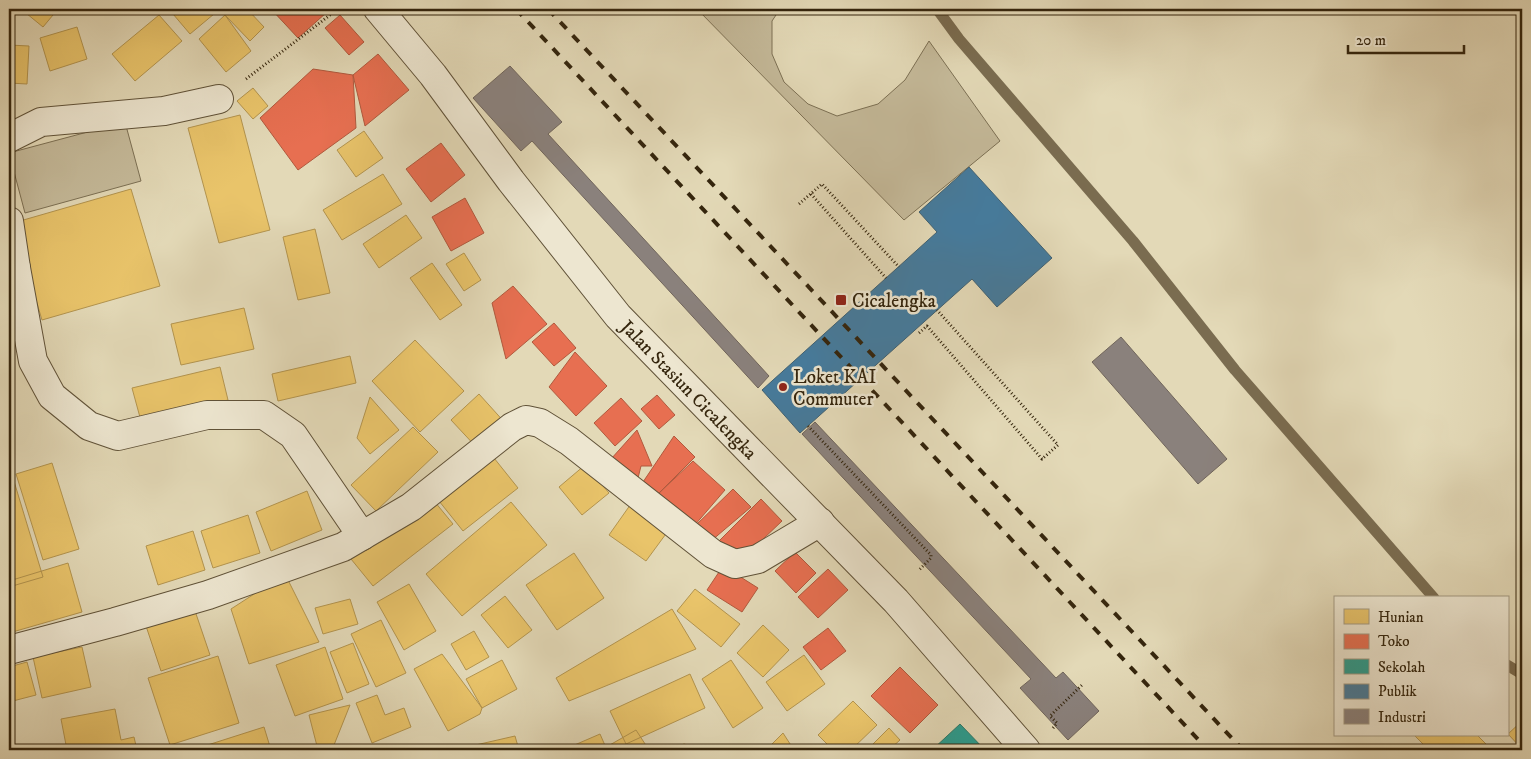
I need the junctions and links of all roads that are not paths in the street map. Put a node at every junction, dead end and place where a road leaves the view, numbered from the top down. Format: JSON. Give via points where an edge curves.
{"nodes":[{"id":1,"x":378,"y":9,"type":"edge"},
{"id":2,"x":219,"y":99,"type":"road end"},
{"id":3,"x":9,"y":138,"type":"edge"},
{"id":4,"x":9,"y":221,"type":"edge"},
{"id":5,"x":12,"y":269,"type":"edge"},
{"id":6,"x":820,"y":522,"type":"junction"},
{"id":7,"x":362,"y":536,"type":"junction"},
{"id":8,"x":9,"y":650,"type":"edge"},
{"id":9,"x":1026,"y":750,"type":"edge"}],
"edges":[{"from":1,"to":6,"type":"street","name":"Jalan Stasiun Cicalengka","via":[[618,316]]},
{"from":2,"to":3,"type":"street","via":[[164,110],[41,122]]},
{"from":4,"to":5,"type":"street"},
{"from":5,"to":7,"type":"street","via":[[33,362],[52,396],[89,426],[118,436],[206,415],[264,414],[293,435]]},
{"from":6,"to":7,"type":"street","via":[[758,559],[736,564],[713,554],[569,441],[540,423],[526,420],[512,427],[411,506]]},
{"from":6,"to":9,"type":"street","name":"Jalan Stasiun Cicalengka","via":[[896,602]]},
{"from":7,"to":8,"type":"street","via":[[343,548],[208,595]]}]}
